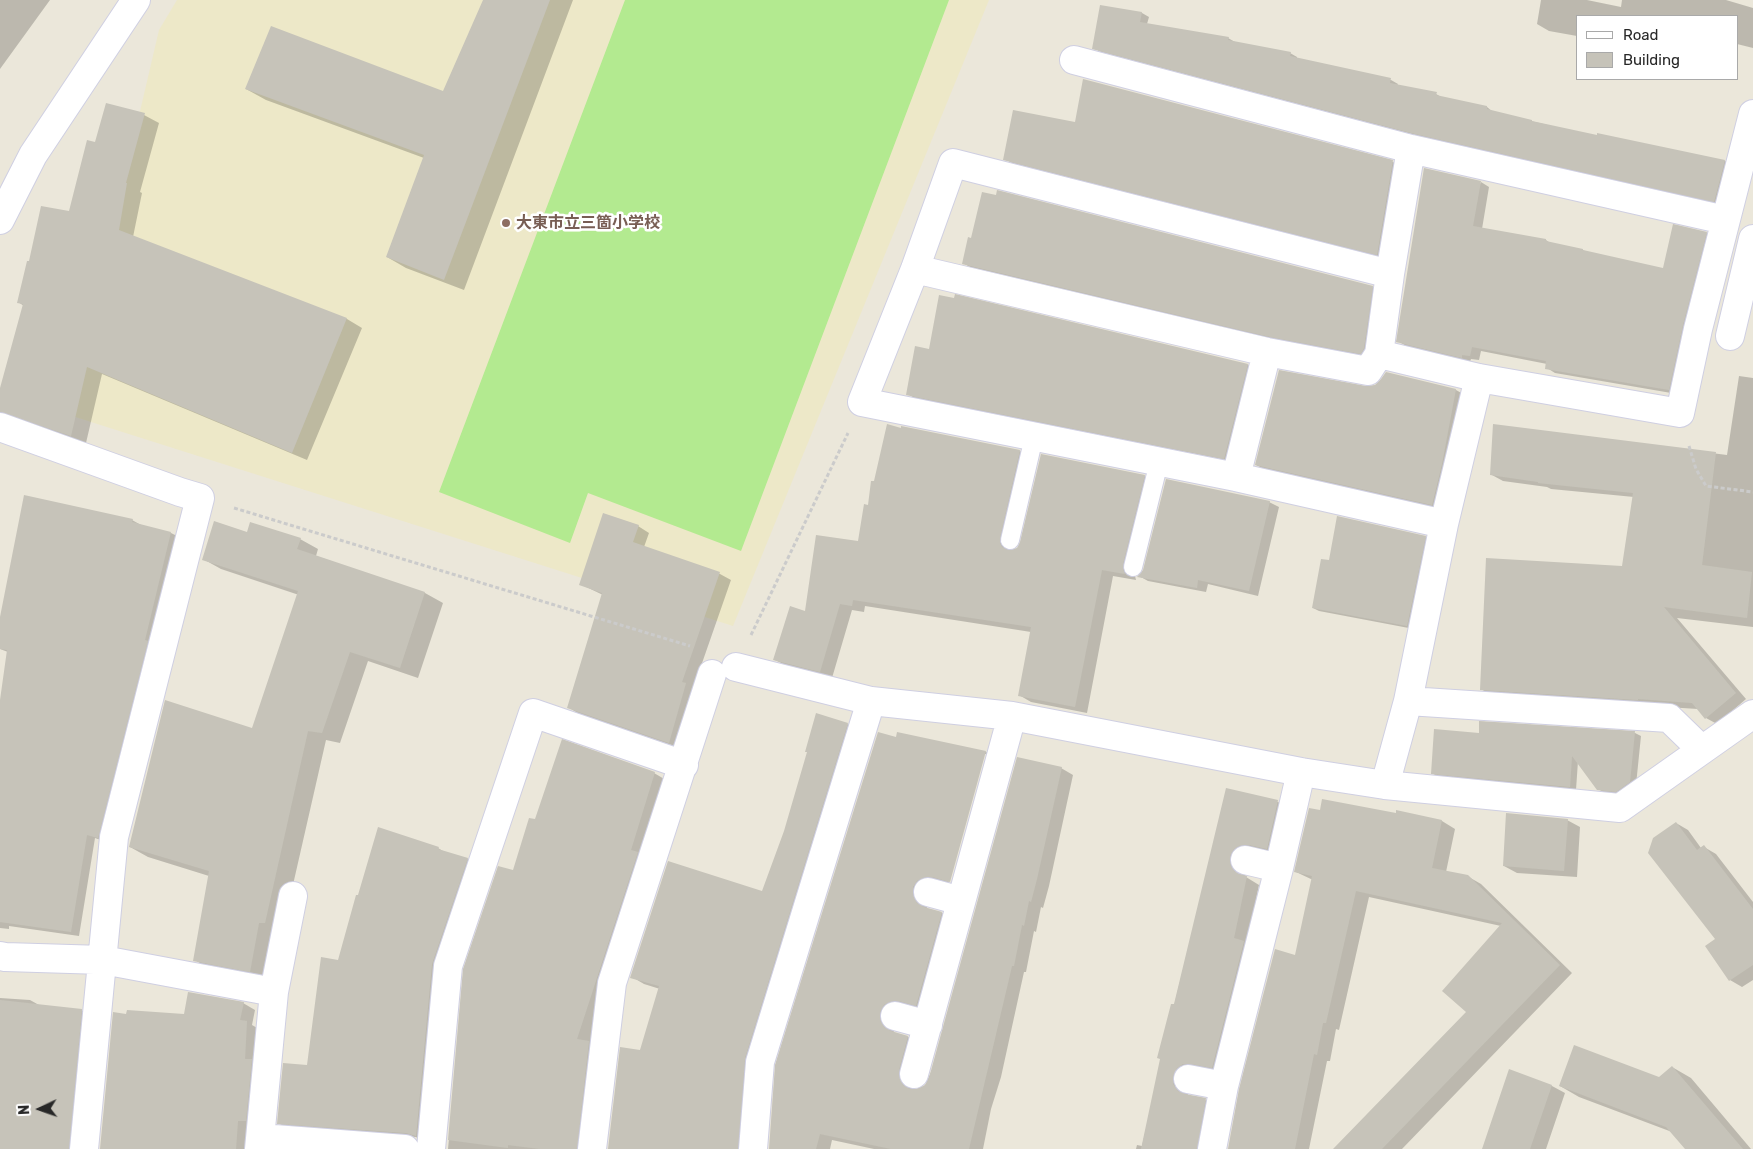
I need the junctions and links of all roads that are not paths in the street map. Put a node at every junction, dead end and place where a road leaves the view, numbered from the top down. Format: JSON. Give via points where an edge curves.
{"nodes":[{"id":1,"x":136,"y":0,"type":"edge"},
{"id":2,"x":1074,"y":60,"type":"dead end"},
{"id":3,"x":1753,"y":114,"type":"edge"},
{"id":4,"x":1411,"y":149,"type":"junction"},
{"id":5,"x":0,"y":220,"type":"edge"},
{"id":6,"x":1726,"y":220,"type":"junction"},
{"id":7,"x":1753,"y":239,"type":"edge"},
{"id":8,"x":915,"y":269,"type":"junction"},
{"id":9,"x":1390,"y":274,"type":"junction"},
{"id":10,"x":1698,"y":329,"type":"junction"},
{"id":11,"x":1741,"y":339,"type":"edge"},
{"id":12,"x":1267,"y":352,"type":"junction"},
{"id":13,"x":1379,"y":354,"type":"junction"},
{"id":14,"x":1479,"y":378,"type":"junction"},
{"id":15,"x":0,"y":427,"type":"edge"},
{"id":16,"x":1034,"y":437,"type":"junction"},
{"id":17,"x":1159,"y":462,"type":"junction"},
{"id":18,"x":1236,"y":477,"type":"junction"},
{"id":19,"x":1444,"y":524,"type":"junction"},
{"id":20,"x":1010,"y":540,"type":"dead end"},
{"id":21,"x":1133,"y":567,"type":"dead end"},
{"id":22,"x":871,"y":701,"type":"junction"},
{"id":23,"x":1408,"y":701,"type":"junction"},
{"id":24,"x":1753,"y":714,"type":"edge"},
{"id":25,"x":1012,"y":716,"type":"junction"},
{"id":26,"x":1702,"y":750,"type":"junction"},
{"id":27,"x":684,"y":765,"type":"junction"},
{"id":28,"x":1301,"y":772,"type":"junction"},
{"id":29,"x":1385,"y":785,"type":"junction"},
{"id":30,"x":1245,"y":860,"type":"dead end"},
{"id":31,"x":1279,"y":868,"type":"junction"},
{"id":32,"x":928,"y":892,"type":"dead end"},
{"id":33,"x":293,"y":896,"type":"dead end"},
{"id":34,"x":961,"y":901,"type":"junction"},
{"id":35,"x":0,"y":956,"type":"edge"},
{"id":36,"x":103,"y":960,"type":"junction"},
{"id":37,"x":274,"y":992,"type":"junction"},
{"id":38,"x":895,"y":1016,"type":"dead end"},
{"id":39,"x":928,"y":1025,"type":"junction"},
{"id":40,"x":914,"y":1074,"type":"dead end"},
{"id":41,"x":1188,"y":1079,"type":"dead end"},
{"id":42,"x":1224,"y":1086,"type":"junction"},
{"id":43,"x":260,"y":1144,"type":"edge"},
{"id":44,"x":84,"y":1149,"type":"edge"},
{"id":45,"x":406,"y":1149,"type":"edge"},
{"id":46,"x":431,"y":1149,"type":"edge"},
{"id":47,"x":592,"y":1149,"type":"edge"},
{"id":48,"x":753,"y":1149,"type":"edge"},
{"id":49,"x":1212,"y":1149,"type":"edge"}],
"edges":[{"from":1,"to":5,"type":"street","via":[[33,155]]},
{"from":2,"to":4,"type":"street"},
{"from":3,"to":6,"type":"street"},
{"from":4,"to":6,"type":"street"},
{"from":4,"to":9,"type":"street"},
{"from":6,"to":10,"type":"street"},
{"from":7,"to":11,"type":"street"},
{"from":8,"to":9,"type":"street","via":[[953,164]]},
{"from":8,"to":12,"type":"street"},
{"from":8,"to":16,"type":"street","via":[[862,402]]},
{"from":9,"to":13,"type":"street"},
{"from":10,"to":11,"type":"street"},
{"from":10,"to":14,"type":"street","via":[[1680,413]]},
{"from":12,"to":13,"type":"street","via":[[1368,371]]},
{"from":12,"to":18,"type":"street"},
{"from":13,"to":14,"type":"street"},
{"from":14,"to":19,"type":"street"},
{"from":15,"to":36,"type":"street","via":[[200,498],[114,837]]},
{"from":16,"to":17,"type":"street"},
{"from":16,"to":20,"type":"lane"},
{"from":17,"to":18,"type":"street"},
{"from":17,"to":21,"type":"lane"},
{"from":18,"to":19,"type":"street"},
{"from":19,"to":23,"type":"street"},
{"from":22,"to":25,"type":"street"},
{"from":22,"to":27,"type":"street","via":[[724,670]]},
{"from":22,"to":48,"type":"street","via":[[760,1062]]},
{"from":23,"to":26,"type":"street","via":[[1669,718]]},
{"from":23,"to":29,"type":"street"},
{"from":24,"to":26,"type":"street"},
{"from":25,"to":28,"type":"street"},
{"from":25,"to":34,"type":"street"},
{"from":26,"to":29,"type":"street","via":[[1620,808]]},
{"from":27,"to":46,"type":"street","via":[[533,714],[448,966]]},
{"from":27,"to":47,"type":"street","via":[[612,983]]},
{"from":28,"to":29,"type":"street"},
{"from":28,"to":31,"type":"street"},
{"from":30,"to":31,"type":"street"},
{"from":31,"to":42,"type":"street"},
{"from":32,"to":34,"type":"street"},
{"from":33,"to":37,"type":"street"},
{"from":34,"to":39,"type":"street"},
{"from":35,"to":36,"type":"street"},
{"from":36,"to":37,"type":"street"},
{"from":36,"to":44,"type":"street"},
{"from":37,"to":43,"type":"street"},
{"from":38,"to":39,"type":"street"},
{"from":39,"to":40,"type":"street"},
{"from":41,"to":42,"type":"street"},
{"from":42,"to":49,"type":"street"},
{"from":43,"to":45,"type":"street"}]}
